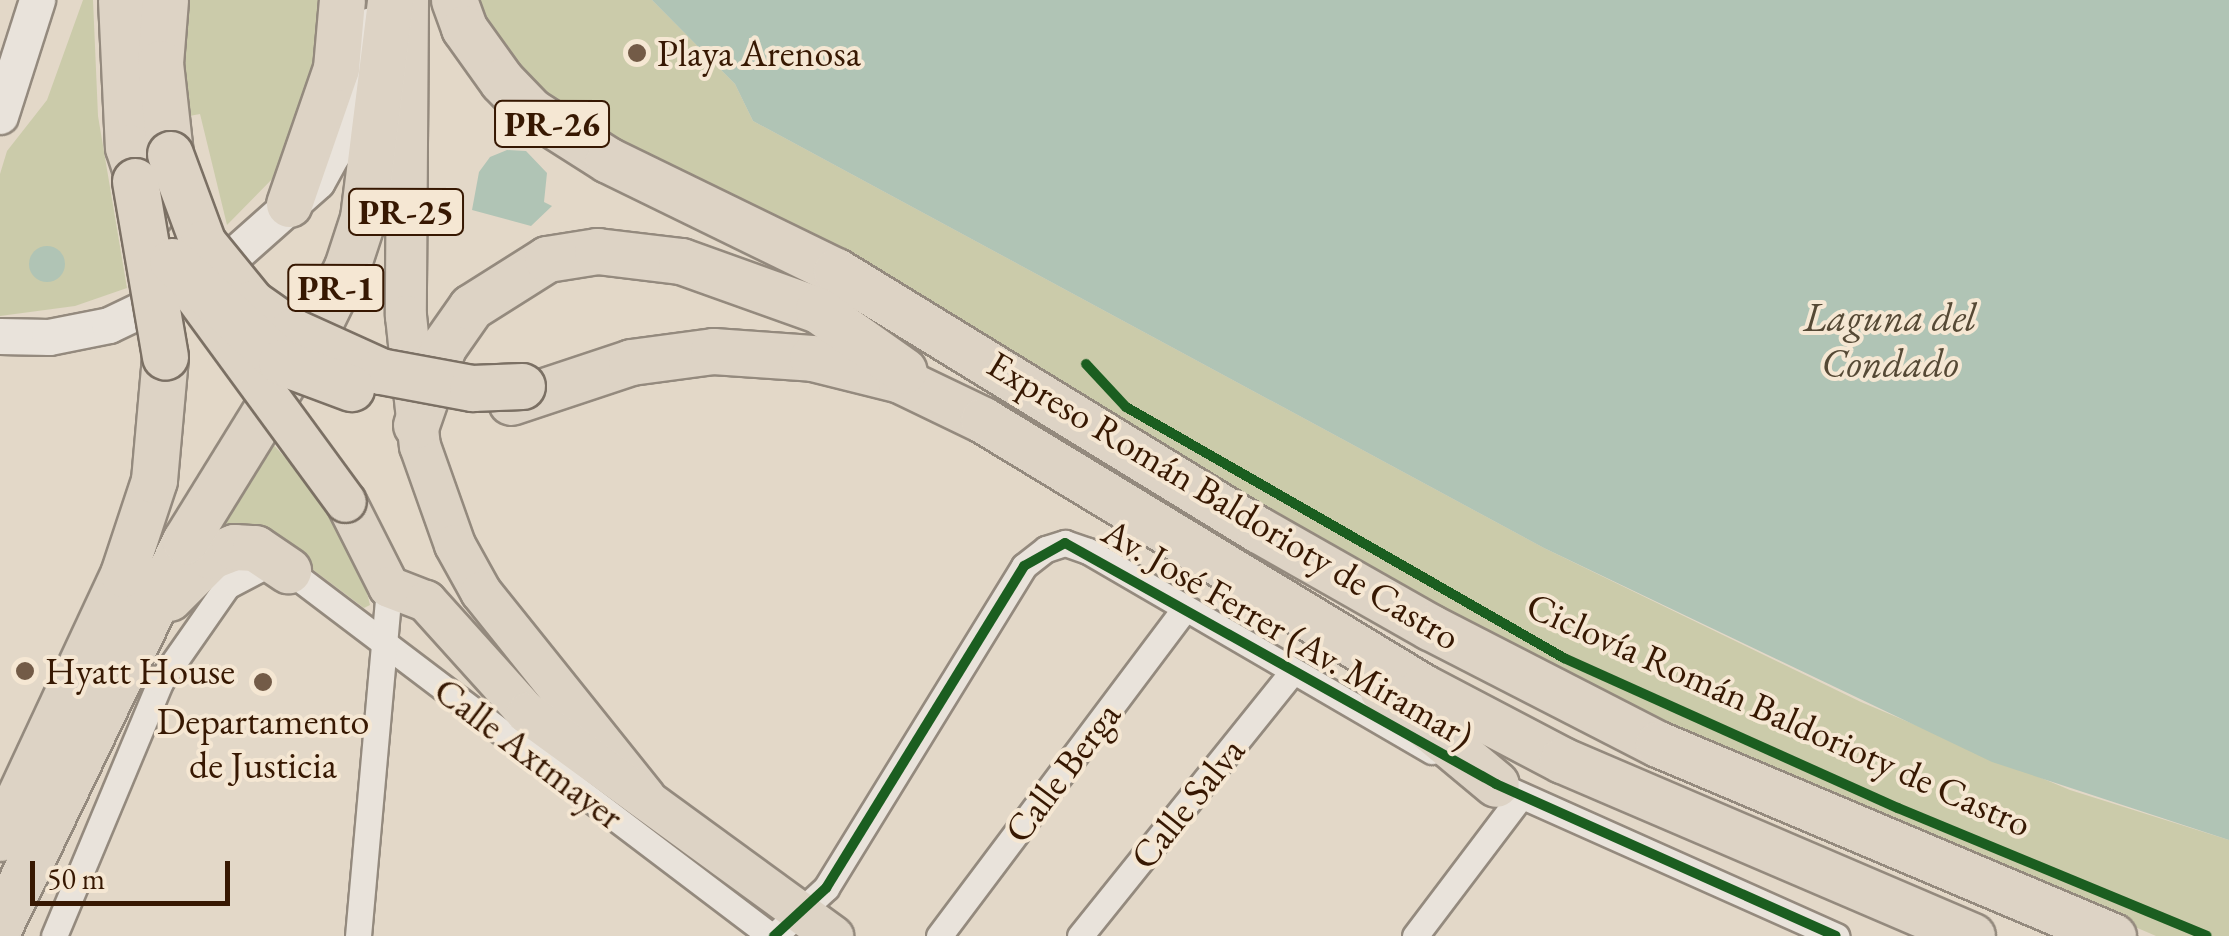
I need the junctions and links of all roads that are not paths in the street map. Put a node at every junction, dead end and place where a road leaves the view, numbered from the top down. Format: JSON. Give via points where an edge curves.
{"nodes":[{"id":1,"x":36,"y":0,"type":"edge"},
{"id":2,"x":121,"y":0,"type":"edge"},
{"id":3,"x":165,"y":0,"type":"edge"},
{"id":4,"x":342,"y":0,"type":"edge"},
{"id":5,"x":375,"y":0,"type":"edge"},
{"id":6,"x":390,"y":0,"type":"edge"},
{"id":7,"x":408,"y":0,"type":"edge"},
{"id":8,"x":454,"y":0,"type":"edge"},
{"id":9,"x":0,"y":116,"type":"edge"},
{"id":10,"x":152,"y":167,"type":"junction"},
{"id":11,"x":289,"y":204,"type":"junction"},
{"id":12,"x":172,"y":261,"type":"junction"},
{"id":13,"x":0,"y":336,"type":"edge"},
{"id":14,"x":922,"y":388,"type":"junction"},
{"id":15,"x":517,"y":394,"type":"junction"},
{"id":16,"x":416,"y":424,"type":"junction"},
{"id":17,"x":288,"y":570,"type":"junction"},
{"id":18,"x":389,"y":587,"type":"junction"},
{"id":19,"x":1185,"y":608,"type":"junction"},
{"id":20,"x":1294,"y":612,"type":"junction"},
{"id":21,"x":144,"y":625,"type":"junction"},
{"id":22,"x":384,"y":644,"type":"junction"},
{"id":23,"x":1293,"y":671,"type":"junction"},
{"id":24,"x":1508,"y":790,"type":"junction"},
{"id":25,"x":646,"y":798,"type":"junction"},
{"id":26,"x":0,"y":838,"type":"edge"},
{"id":27,"x":0,"y":925,"type":"edge"},
{"id":28,"x":782,"y":928,"type":"edge"},
{"id":29,"x":1796,"y":929,"type":"edge"},
{"id":30,"x":54,"y":936,"type":"edge"},
{"id":31,"x":358,"y":936,"type":"edge"},
{"id":32,"x":834,"y":936,"type":"edge"},
{"id":33,"x":939,"y":936,"type":"edge"},
{"id":34,"x":1080,"y":936,"type":"edge"},
{"id":35,"x":1416,"y":936,"type":"edge"},
{"id":36,"x":1836,"y":936,"type":"edge"},
{"id":37,"x":1972,"y":936,"type":"edge"},
{"id":38,"x":2114,"y":936,"type":"edge"}],
"edges":[{"from":1,"to":9,"type":"main road"},
{"from":2,"to":10,"type":"highway"},
{"from":3,"to":10,"type":"highway"},
{"from":4,"to":11,"type":"highway","via":[[336,68]]},
{"from":5,"to":11,"type":"main road","via":[[332,154]]},
{"from":6,"to":21,"type":"highway","number":"PR-1","via":[[363,218],[346,267],[318,326],[184,540]]},
{"from":7,"to":16,"type":"main road","number":"PR-25","via":[[406,316]]},
{"from":8,"to":38,"type":"highway","name":"Expreso Román Baldorioty de Castro","number":"PR-26","via":[[484,60],[531,111],[617,165],[917,317],[1396,608],[1658,744]]},
{"from":10,"to":12,"type":"highway","bridge":true},
{"from":10,"to":15,"type":"highway","bridge":true,"via":[[184,204],[211,255],[252,303],[292,331],[380,371]]},
{"from":10,"to":26,"type":"highway","bridge":true,"via":[[164,356],[160,448],[123,574]]},
{"from":11,"to":13,"type":"main road","via":[[209,277],[109,325]]},
{"from":12,"to":15,"type":"highway","bridge":true,"via":[[250,340],[326,382],[392,394]]},
{"from":12,"to":18,"type":"main road","bridge":true,"via":[[346,502]]},
{"from":14,"to":15,"type":"highway","name":"Expreso Román Baldorioty de Castro","via":[[812,358],[728,352],[632,362]]},
{"from":14,"to":16,"type":"highway","via":[[883,352],[818,310],[681,261],[597,251],[547,260],[471,307],[443,347]]},
{"from":14,"to":20,"type":"highway","name":"Expreso Román Baldorioty de Castro"},
{"from":16,"to":25,"type":"main road","number":"PR-25","via":[[455,546],[481,592]]},
{"from":17,"to":21,"type":"highway","via":[[255,548],[222,552]]},
{"from":17,"to":22,"type":"street","name":"Calle Axtmayer"},
{"from":17,"to":30,"type":"street","via":[[265,566],[247,572],[204,613],[160,682]]},
{"from":18,"to":22,"type":"street"},
{"from":18,"to":25,"type":"main road","number":"PR-25","via":[[426,600],[527,713]]},
{"from":19,"to":23,"type":"street","name":"Av. José Ferrer (Av. Miramar)"},
{"from":19,"to":28,"type":"street","name":"Av. José Ferrer (Av. Miramar)","via":[[1088,550],[1046,548],[1024,566],[826,888]]},
{"from":19,"to":33,"type":"street","name":"Calle Berga"},
{"from":20,"to":24,"type":"highway"},
{"from":20,"to":37,"type":"highway","name":"Expreso Román Baldorioty de Castro","via":[[1562,760]]},
{"from":21,"to":27,"type":"highway","number":"PR-1"},
{"from":22,"to":28,"type":"street","name":"Calle Axtmayer"},
{"from":22,"to":31,"type":"street"},
{"from":23,"to":24,"type":"street","name":"Av. José Ferrer (Av. Miramar)"},
{"from":23,"to":34,"type":"street","name":"Calle Salva"},
{"from":24,"to":29,"type":"street","name":"Av. José Ferrer (Av. Miramar)"},
{"from":24,"to":35,"type":"street"},
{"from":25,"to":28,"type":"main road","number":"PR-25"},
{"from":28,"to":32,"type":"main road","number":"PR-25"},
{"from":29,"to":36,"type":"street","name":"Av. José Ferrer (Av. Miramar)"}]}
